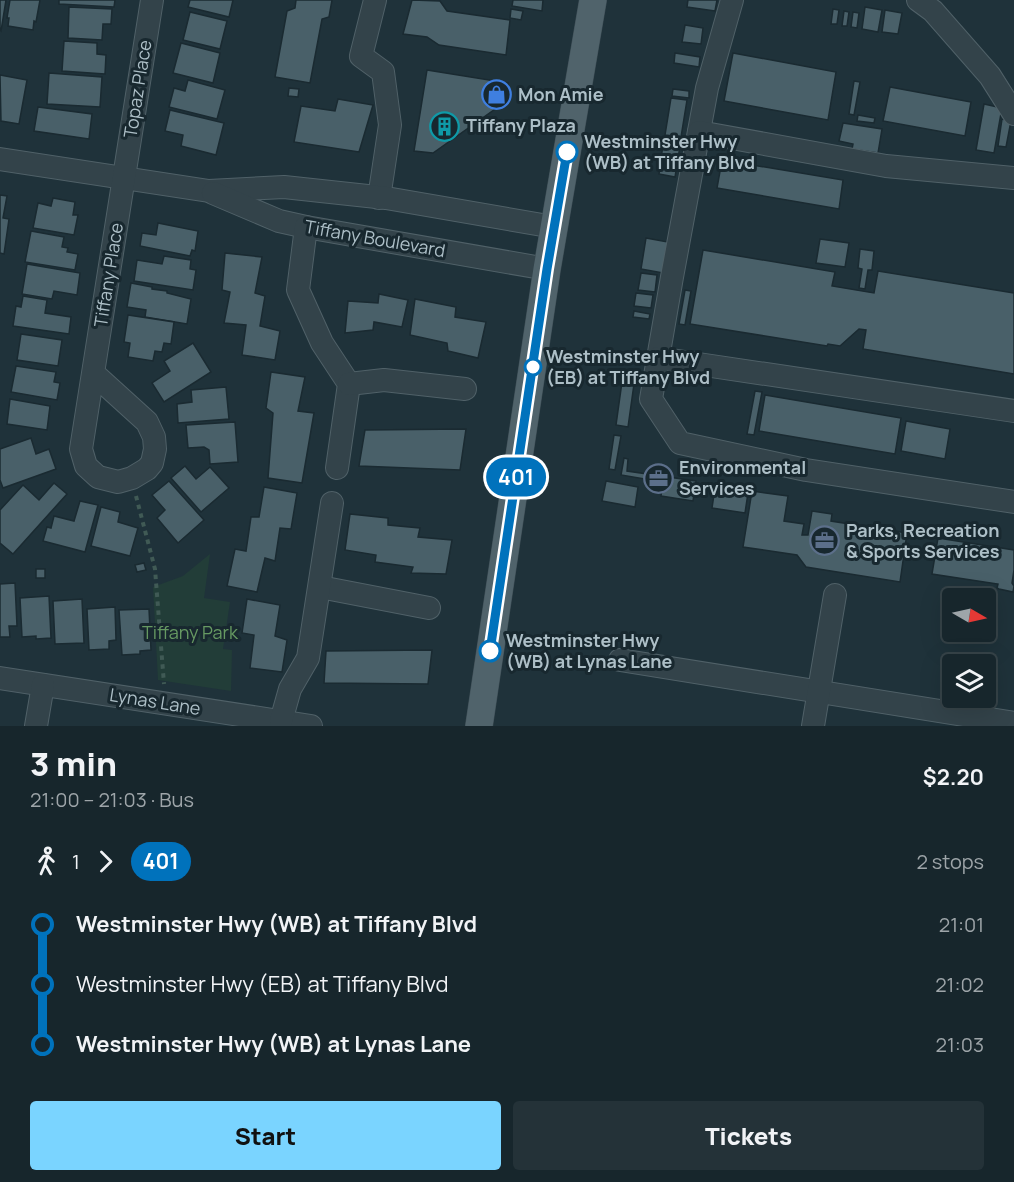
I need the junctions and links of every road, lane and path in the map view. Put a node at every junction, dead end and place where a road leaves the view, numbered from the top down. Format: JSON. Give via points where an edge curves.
{"nodes":[{"id":1,"x":152,"y":0,"type":"edge"},
{"id":2,"x":375,"y":0,"type":"edge"},
{"id":3,"x":592,"y":0,"type":"edge"},
{"id":4,"x":732,"y":0,"type":"edge"},
{"id":5,"x":918,"y":0,"type":"edge"},
{"id":6,"x":1014,"y":114,"type":"edge"},
{"id":7,"x":699,"y":132,"type":"junction"},
{"id":8,"x":0,"y":159,"type":"edge"},
{"id":9,"x":124,"y":177,"type":"junction"},
{"id":10,"x":1014,"y":177,"type":"edge"},
{"id":11,"x":209,"y":191,"type":"junction"},
{"id":12,"x":379,"y":198,"type":"junction"},
{"id":13,"x":554,"y":226,"type":"junction"},
{"id":14,"x":306,"y":227,"type":"junction"},
{"id":15,"x":547,"y":269,"type":"junction"},
{"id":16,"x":658,"y":358,"type":"junction"},
{"id":17,"x":93,"y":373,"type":"junction"},
{"id":18,"x":349,"y":384,"type":"junction"},
{"id":19,"x":465,"y":389,"type":"dead end"},
{"id":20,"x":1014,"y":411,"type":"edge"},
{"id":21,"x":337,"y":468,"type":"dead end"},
{"id":22,"x":132,"y":478,"type":"junction"},
{"id":23,"x":1014,"y":502,"type":"edge"},
{"id":24,"x":332,"y":503,"type":"dead end"},
{"id":25,"x":320,"y":587,"type":"junction"},
{"id":26,"x":835,"y":595,"type":"dead end"},
{"id":27,"x":429,"y":609,"type":"dead end"},
{"id":28,"x":620,"y":660,"type":"dead end"},
{"id":29,"x":0,"y":678,"type":"edge"},
{"id":30,"x":44,"y":685,"type":"junction"},
{"id":31,"x":819,"y":692,"type":"junction"},
{"id":32,"x":162,"y":703,"type":"junction"},
{"id":33,"x":1012,"y":719,"type":"edge"},
{"id":34,"x":281,"y":721,"type":"junction"},
{"id":35,"x":36,"y":726,"type":"edge"},
{"id":36,"x":311,"y":726,"type":"edge"},
{"id":37,"x":479,"y":726,"type":"edge"},
{"id":38,"x":813,"y":726,"type":"edge"}],
"edges":[{"from":1,"to":9,"type":"street","name":"Topaz Place"},
{"from":2,"to":12,"type":"street","via":[[362,56],[383,72],[390,125]]},
{"from":3,"to":13,"type":"main road"},
{"from":4,"to":7,"type":"street"},
{"from":5,"to":6,"type":"street","via":[[933,11],[990,76]]},
{"from":7,"to":10,"type":"street","via":[[886,166]]},
{"from":7,"to":16,"type":"street"},
{"from":8,"to":9,"type":"street","name":"Tiffany Boulevard"},
{"from":9,"to":11,"type":"street","name":"Tiffany Boulevard"},
{"from":9,"to":17,"type":"street","name":"Tiffany Place"},
{"from":11,"to":12,"type":"street","name":"Tiffany Boulevard","via":[[284,187]]},
{"from":11,"to":14,"type":"street","name":"Tiffany Boulevard","via":[[279,221]]},
{"from":12,"to":13,"type":"street","name":"Tiffany Boulevard"},
{"from":13,"to":15,"type":"main road"},
{"from":14,"to":15,"type":"street","name":"Tiffany Boulevard"},
{"from":14,"to":18,"type":"street","via":[[298,291],[322,343]]},
{"from":15,"to":37,"type":"main road"},
{"from":16,"to":20,"type":"street"},
{"from":16,"to":23,"type":"street","via":[[651,399],[680,443],[806,470]]},
{"from":17,"to":22,"type":"street","via":[[147,422],[154,437],[152,463]]},
{"from":17,"to":22,"type":"street","name":"Tiffany Place","via":[[81,449],[86,466],[98,477],[118,482]]},
{"from":18,"to":19,"type":"street","via":[[384,380]]},
{"from":18,"to":21,"type":"street"},
{"from":22,"to":32,"type":"path","via":[[155,569]]},
{"from":24,"to":25,"type":"street"},
{"from":25,"to":27,"type":"street"},
{"from":25,"to":34,"type":"street","via":[[308,658],[290,689]]},
{"from":26,"to":31,"type":"street"},
{"from":28,"to":31,"type":"street"},
{"from":29,"to":30,"type":"street","name":"Lynas Lane"},
{"from":30,"to":32,"type":"street","name":"Lynas Lane"},
{"from":30,"to":35,"type":"street"},
{"from":31,"to":33,"type":"street"},
{"from":31,"to":38,"type":"street"},
{"from":32,"to":34,"type":"street","name":"Lynas Lane"},
{"from":34,"to":36,"type":"street","name":"Lynas Lane"}]}
